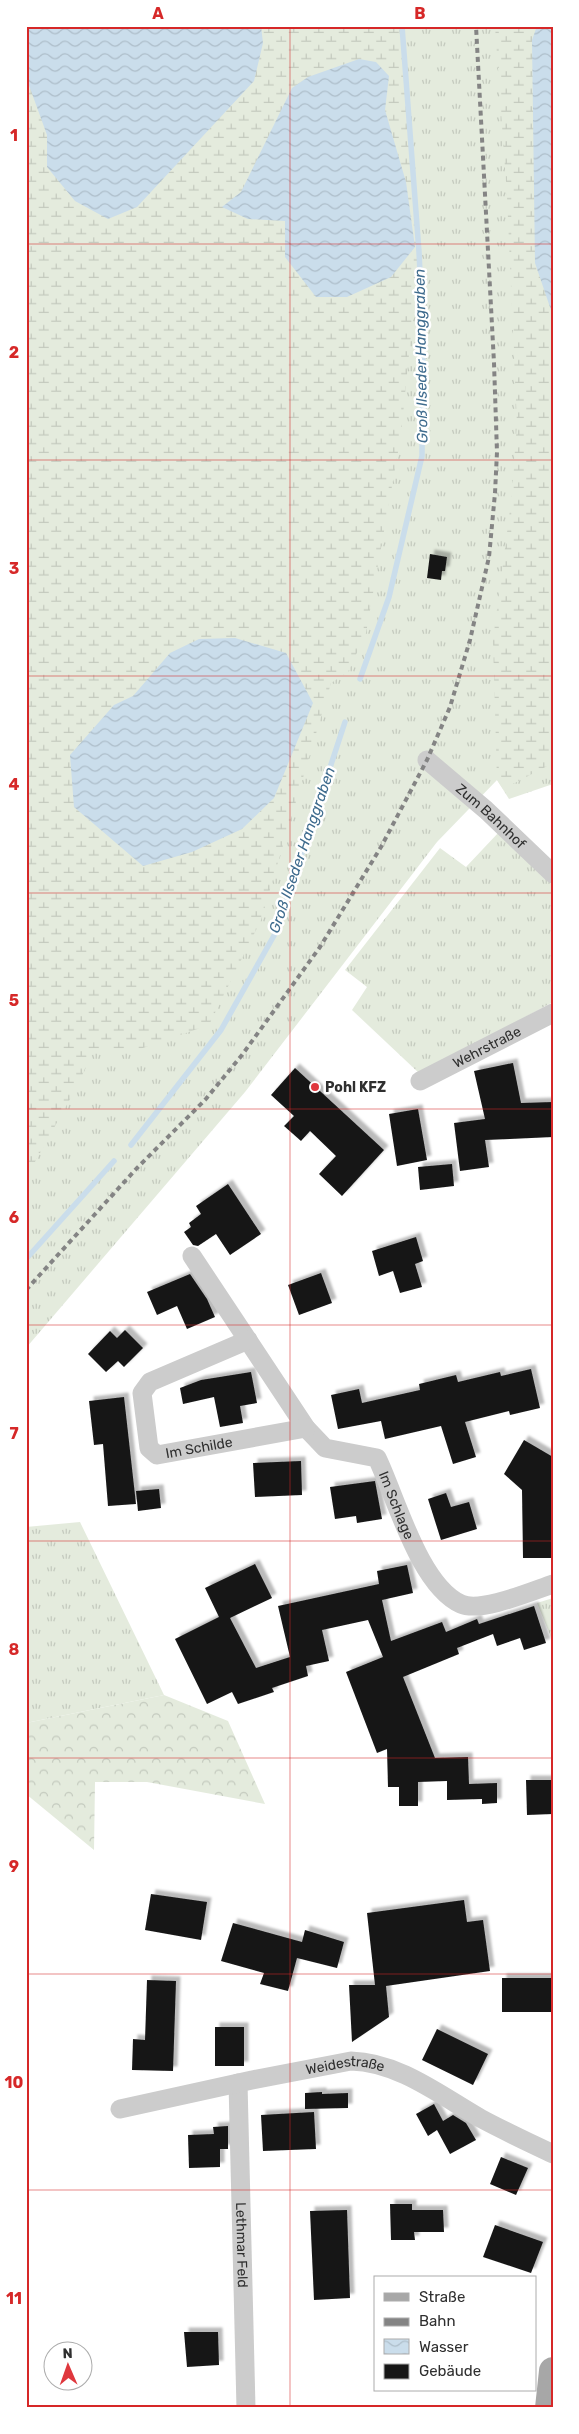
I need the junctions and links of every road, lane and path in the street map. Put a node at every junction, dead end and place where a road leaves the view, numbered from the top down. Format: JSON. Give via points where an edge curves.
{"nodes":[{"id":1,"x":427,"y":760,"type":"dead end"},
{"id":2,"x":553,"y":874,"type":"edge"},
{"id":3,"x":553,"y":1013,"type":"edge"},
{"id":4,"x":420,"y":1081,"type":"dead end"},
{"id":5,"x":192,"y":1256,"type":"dead end"},
{"id":6,"x":248,"y":1340,"type":"junction"},
{"id":7,"x":306,"y":1428,"type":"junction"},
{"id":8,"x":553,"y":1584,"type":"edge"},
{"id":9,"x":238,"y":2083,"type":"junction"},
{"id":10,"x":120,"y":2109,"type":"dead end"},
{"id":11,"x":553,"y":2154,"type":"edge"},
{"id":12,"x":553,"y":2371,"type":"edge"},
{"id":13,"x":246,"y":2408,"type":"edge"},
{"id":14,"x":549,"y":2408,"type":"edge"}],
"edges":[{"from":1,"to":2,"type":"street","name":"Zum Bahnhof","via":[[486,810]]},
{"from":3,"to":4,"type":"street","name":"Wehrstraße"},
{"from":5,"to":6,"type":"street","name":"Im Schlage"},
{"from":6,"to":7,"type":"street","name":"Im Schlage"},
{"from":6,"to":7,"type":"street","name":"Im Schilde","via":[[150,1382],[142,1393],[148,1448],[157,1455]]},
{"from":7,"to":8,"type":"street","name":"Im Schlage","via":[[325,1448],[376,1458],[390,1485],[416,1554],[439,1587],[462,1604],[493,1604]]},
{"from":9,"to":10,"type":"street","name":"Weidestraße"},
{"from":9,"to":11,"type":"street","name":"Weidestraße","via":[[351,2061],[367,2062],[395,2070]]},
{"from":9,"to":13,"type":"street","name":"Lethmar Feld"},
{"from":12,"to":14,"type":"main road"}]}
